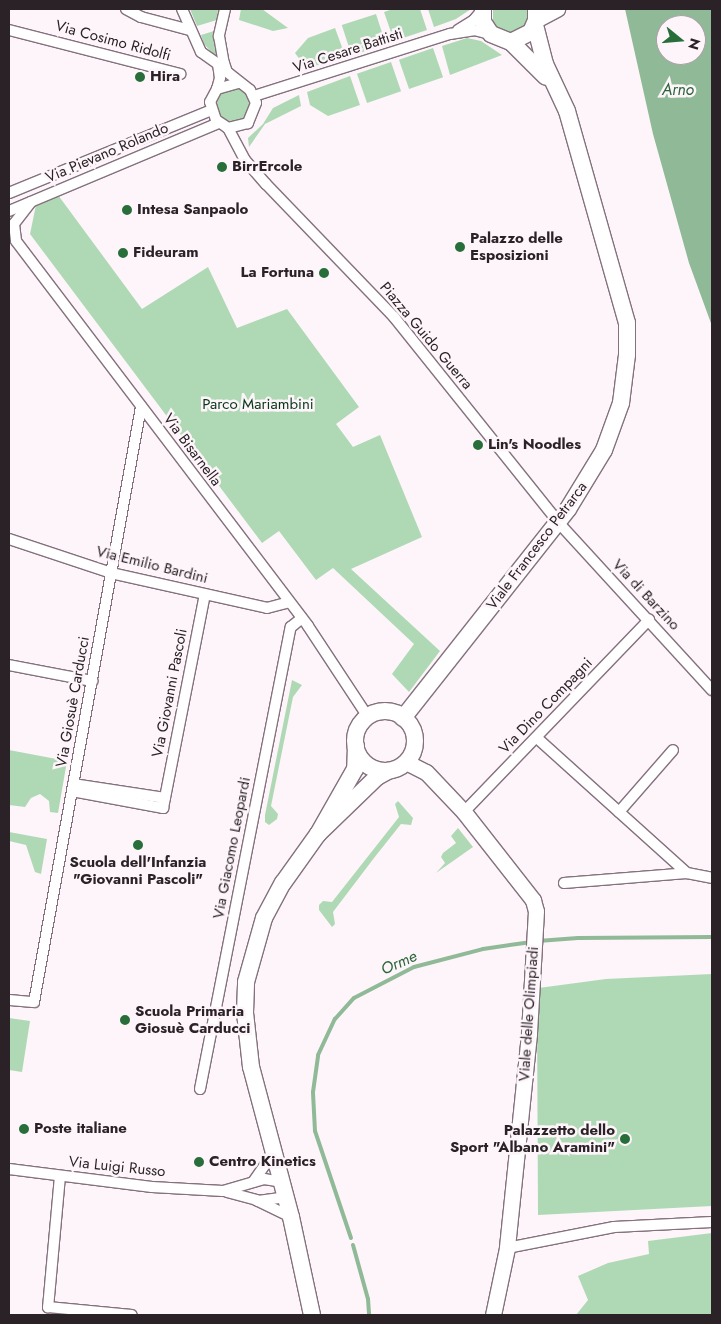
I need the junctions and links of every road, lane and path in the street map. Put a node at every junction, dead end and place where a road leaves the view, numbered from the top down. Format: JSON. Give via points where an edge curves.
{"nodes":[{"id":1,"x":126,"y":9,"type":"edge"},
{"id":2,"x":182,"y":9,"type":"edge"},
{"id":3,"x":225,"y":9,"type":"edge"},
{"id":4,"x":483,"y":9,"type":"edge"},
{"id":5,"x":557,"y":9,"type":"edge"},
{"id":6,"x":536,"y":18,"type":"edge"},
{"id":7,"x":9,"y":30,"type":"edge"},
{"id":8,"x":190,"y":30,"type":"junction"},
{"id":9,"x":450,"y":34,"type":"junction"},
{"id":10,"x":491,"y":34,"type":"junction"},
{"id":11,"x":510,"y":42,"type":"junction"},
{"id":12,"x":180,"y":74,"type":"dead end"},
{"id":13,"x":238,"y":82,"type":"junction"},
{"id":14,"x":217,"y":89,"type":"junction"},
{"id":15,"x":558,"y":93,"type":"junction"},
{"id":16,"x":254,"y":96,"type":"junction"},
{"id":17,"x":211,"y":110,"type":"junction"},
{"id":18,"x":218,"y":123,"type":"junction"},
{"id":19,"x":228,"y":128,"type":"junction"},
{"id":20,"x":9,"y":193,"type":"edge"},
{"id":21,"x":31,"y":202,"type":"junction"},
{"id":22,"x":9,"y":210,"type":"edge"},
{"id":23,"x":141,"y":407,"type":"junction"},
{"id":24,"x":558,"y":522,"type":"junction"},
{"id":25,"x":9,"y":539,"type":"edge"},
{"id":26,"x":111,"y":573,"type":"junction"},
{"id":27,"x":205,"y":594,"type":"junction"},
{"id":28,"x":289,"y":602,"type":"junction"},
{"id":29,"x":302,"y":618,"type":"junction"},
{"id":30,"x":649,"y":620,"type":"junction"},
{"id":31,"x":9,"y":665,"type":"edge"},
{"id":32,"x":92,"y":680,"type":"junction"},
{"id":33,"x":712,"y":690,"type":"edge"},
{"id":34,"x":368,"y":717,"type":"junction"},
{"id":35,"x":403,"y":718,"type":"junction"},
{"id":36,"x":537,"y":738,"type":"junction"},
{"id":37,"x":356,"y":746,"type":"junction"},
{"id":38,"x":673,"y":750,"type":"dead end"},
{"id":39,"x":406,"y":762,"type":"junction"},
{"id":40,"x":388,"y":771,"type":"junction"},
{"id":41,"x":72,"y":788,"type":"junction"},
{"id":42,"x":464,"y":812,"type":"junction"},
{"id":43,"x":619,"y":812,"type":"junction"},
{"id":44,"x":318,"y":834,"type":"junction"},
{"id":45,"x":687,"y":873,"type":"junction"},
{"id":46,"x":712,"y":878,"type":"edge"},
{"id":47,"x":564,"y":883,"type":"dead end"},
{"id":48,"x":9,"y":1000,"type":"edge"},
{"id":49,"x":200,"y":1089,"type":"dead end"},
{"id":50,"x":274,"y":1152,"type":"junction"},
{"id":51,"x":9,"y":1169,"type":"edge"},
{"id":52,"x":60,"y":1176,"type":"junction"},
{"id":53,"x":253,"y":1182,"type":"junction"},
{"id":54,"x":284,"y":1190,"type":"junction"},
{"id":55,"x":223,"y":1191,"type":"junction"},
{"id":56,"x":257,"y":1201,"type":"junction"},
{"id":57,"x":291,"y":1217,"type":"junction"},
{"id":58,"x":712,"y":1222,"type":"edge"},
{"id":59,"x":507,"y":1248,"type":"junction"},
{"id":60,"x":47,"y":1311,"type":"edge"},
{"id":61,"x":87,"y":1313,"type":"edge"},
{"id":62,"x":132,"y":1315,"type":"edge"},
{"id":63,"x":312,"y":1315,"type":"edge"},
{"id":64,"x":493,"y":1315,"type":"edge"}],
"edges":[{"from":1,"to":8,"type":"street","via":[[141,17]]},
{"from":2,"to":8,"type":"street"},
{"from":3,"to":13,"type":"street","via":[[219,44],[227,72]]},
{"from":4,"to":9,"type":"street","name":"Via Cesare Battisti","via":[[474,20]]},
{"from":4,"to":10,"type":"main road","via":[[483,22]]},
{"from":5,"to":6,"type":"street"},
{"from":6,"to":11,"type":"main road","via":[[525,37]]},
{"from":6,"to":15,"type":"main road","name":"Viale Francesco Petrarca","via":[[543,58]]},
{"from":7,"to":12,"type":"street","name":"Via Cosimo Ridolfi"},
{"from":8,"to":14,"type":"street","via":[[201,52],[218,64],[220,78]]},
{"from":9,"to":10,"type":"street","name":"Via Cesare Battisti","via":[[474,30]]},
{"from":9,"to":16,"type":"street","name":"Via Cesare Battisti"},
{"from":10,"to":11,"type":"main road","name":"Viale Francesco Petrarca"},
{"from":11,"to":15,"type":"main road","name":"Viale Francesco Petrarca","via":[[539,68]]},
{"from":13,"to":14,"type":"street"},
{"from":13,"to":16,"type":"street"},
{"from":14,"to":17,"type":"street"},
{"from":15,"to":24,"type":"main road","name":"Viale Francesco Petrarca","via":[[627,323],[621,403],[604,450]]},
{"from":16,"to":19,"type":"street","via":[[253,118],[242,127]]},
{"from":17,"to":18,"type":"street"},
{"from":17,"to":20,"type":"street","name":"Via Pievano Rolando"},
{"from":18,"to":19,"type":"street"},
{"from":18,"to":21,"type":"street","name":"Via Pievano Rolando"},
{"from":19,"to":24,"type":"street","name":"Piazza Guido Guerra","via":[[245,160],[394,317]]},
{"from":21,"to":22,"type":"street","name":"Via Pievano Rolando"},
{"from":21,"to":23,"type":"street","name":"Via Bisarnella","via":[[14,224],[16,241]]},
{"from":23,"to":26,"type":"street","name":"Via Giosuè Carducci"},
{"from":23,"to":28,"type":"street","name":"Via Bisarnella"},
{"from":24,"to":30,"type":"street","name":"Via di Barzino"},
{"from":24,"to":35,"type":"main road","name":"Viale Francesco Petrarca"},
{"from":25,"to":26,"type":"street","name":"Via Emilio Bardini"},
{"from":26,"to":27,"type":"street","name":"Via Emilio Bardini"},
{"from":26,"to":32,"type":"street","name":"Via Giosuè Carducci"},
{"from":27,"to":28,"type":"street","name":"Via Emilio Bardini","via":[[266,608]]},
{"from":27,"to":41,"type":"street","name":"Via Giovanni Pascoli","via":[[163,808]]},
{"from":28,"to":29,"type":"street","name":"Via Bisarnella"},
{"from":29,"to":34,"type":"street","name":"Via Bisarnella"},
{"from":29,"to":49,"type":"street","name":"Via Giacomo Leopardi","via":[[291,627]]},
{"from":30,"to":33,"type":"street","name":"Via di Barzino"},
{"from":30,"to":36,"type":"street","name":"Via Dino Compagni"},
{"from":31,"to":32,"type":"street"},
{"from":32,"to":41,"type":"street","name":"Via Giosuè Carducci"},
{"from":34,"to":35,"type":"main road","via":[[389,712]]},
{"from":34,"to":37,"type":"main road","via":[[358,728]]},
{"from":35,"to":39,"type":"main road","via":[[411,727],[414,739],[413,751]]},
{"from":36,"to":42,"type":"street","name":"Via Dino Compagni"},
{"from":36,"to":43,"type":"street"},
{"from":37,"to":40,"type":"main road","via":[[368,766]]},
{"from":37,"to":44,"type":"main road","via":[[352,774]]},
{"from":38,"to":43,"type":"street"},
{"from":39,"to":40,"type":"main road"},
{"from":39,"to":42,"type":"street","name":"Viale delle Olimpiadi","via":[[426,772]]},
{"from":40,"to":44,"type":"main road","via":[[377,777]]},
{"from":41,"to":48,"type":"street","name":"Via Giosuè Carducci","via":[[34,1002]]},
{"from":42,"to":59,"type":"street","name":"Viale delle Olimpiadi","via":[[534,900],[536,912]]},
{"from":43,"to":45,"type":"street"},
{"from":44,"to":50,"type":"main road","via":[[283,882],[264,918],[246,982],[245,1012],[252,1067]]},
{"from":45,"to":46,"type":"street"},
{"from":45,"to":47,"type":"street"},
{"from":50,"to":53,"type":"street"},
{"from":50,"to":54,"type":"main road"},
{"from":51,"to":52,"type":"street","name":"Via Luigi Russo"},
{"from":52,"to":55,"type":"street","name":"Via Luigi Russo"},
{"from":52,"to":60,"type":"street"},
{"from":53,"to":54,"type":"street","name":"Via Luigi Russo","via":[[264,1179]]},
{"from":53,"to":55,"type":"street","name":"Via Luigi Russo"},
{"from":54,"to":56,"type":"street","name":"Via Luigi Russo"},
{"from":54,"to":57,"type":"main road"},
{"from":55,"to":56,"type":"street","name":"Via Luigi Russo"},
{"from":56,"to":57,"type":"street","name":"Via Luigi Russo"},
{"from":57,"to":63,"type":"main road"},
{"from":58,"to":59,"type":"street","via":[[614,1227]]},
{"from":59,"to":64,"type":"street","name":"Viale delle Olimpiadi"},
{"from":60,"to":61,"type":"street"},
{"from":61,"to":62,"type":"street"}]}
